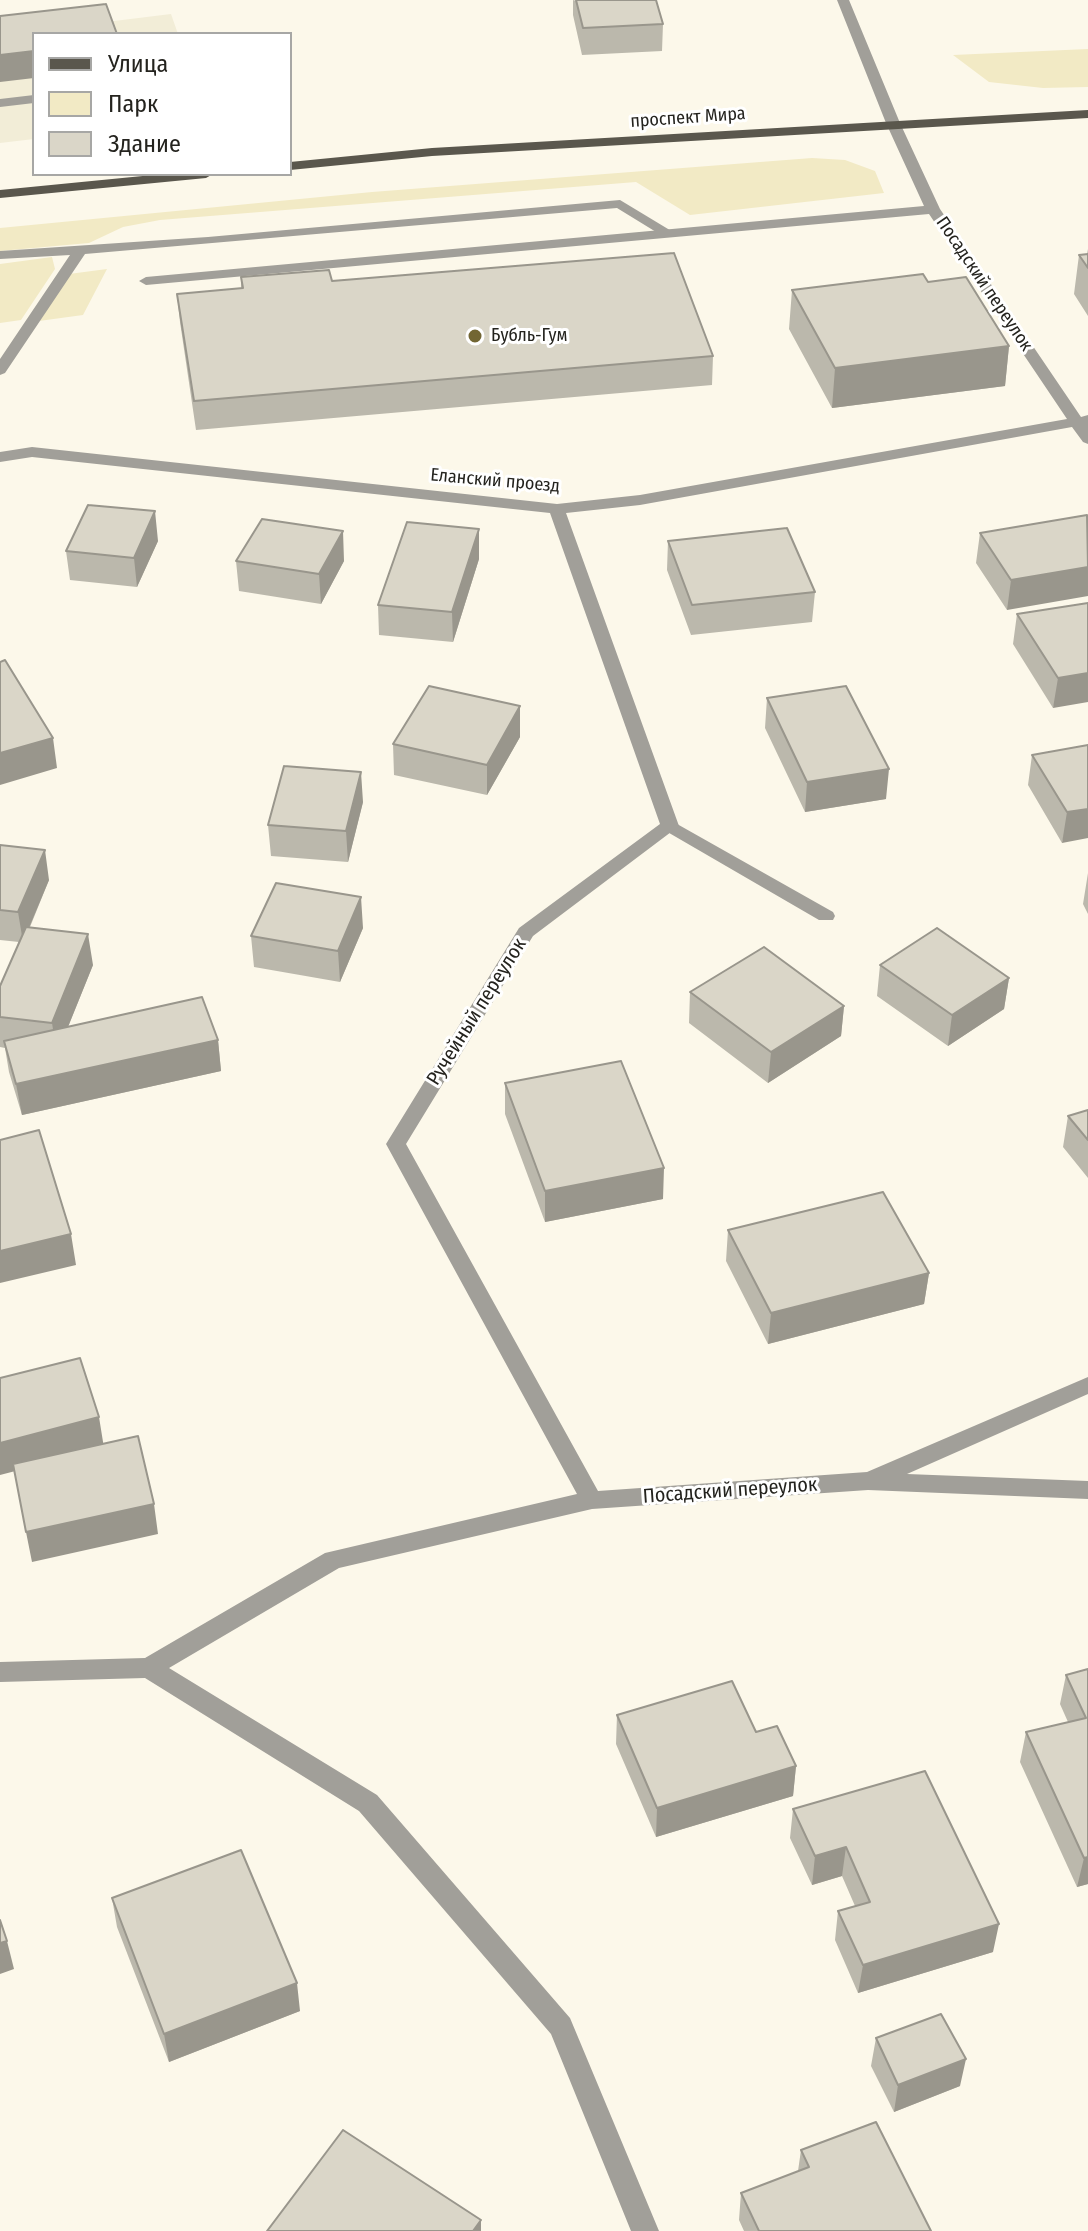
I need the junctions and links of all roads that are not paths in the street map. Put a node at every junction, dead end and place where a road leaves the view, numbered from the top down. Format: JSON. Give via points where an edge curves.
{"nodes":[{"id":1,"x":843,"y":0,"type":"edge"},
{"id":2,"x":32,"y":99,"type":"edge"},
{"id":3,"x":0,"y":103,"type":"edge"},
{"id":4,"x":1088,"y":114,"type":"edge"},
{"id":5,"x":893,"y":123,"type":"junction"},
{"id":6,"x":292,"y":166,"type":"edge"},
{"id":7,"x":185,"y":176,"type":"edge"},
{"id":8,"x":0,"y":194,"type":"edge"},
{"id":9,"x":933,"y":209,"type":"junction"},
{"id":10,"x":666,"y":232,"type":"junction"},
{"id":11,"x":82,"y":248,"type":"junction"},
{"id":12,"x":0,"y":255,"type":"edge"},
{"id":13,"x":146,"y":281,"type":"dead end"},
{"id":14,"x":25,"y":334,"type":"junction"},
{"id":15,"x":0,"y":337,"type":"edge"},
{"id":16,"x":0,"y":370,"type":"edge"},
{"id":17,"x":1082,"y":420,"type":"edge"},
{"id":18,"x":1088,"y":439,"type":"edge"},
{"id":19,"x":0,"y":457,"type":"edge"},
{"id":20,"x":557,"y":509,"type":"junction"},
{"id":21,"x":670,"y":826,"type":"junction"},
{"id":22,"x":826,"y":916,"type":"dead end"},
{"id":23,"x":1088,"y":1385,"type":"edge"},
{"id":24,"x":868,"y":1481,"type":"junction"},
{"id":25,"x":1088,"y":1490,"type":"edge"},
{"id":26,"x":592,"y":1500,"type":"junction"},
{"id":27,"x":149,"y":1668,"type":"junction"},
{"id":28,"x":0,"y":1672,"type":"edge"},
{"id":29,"x":645,"y":2231,"type":"edge"}],
"edges":[{"from":1,"to":5,"type":"street","name":"Посадский переулок"},
{"from":2,"to":3,"type":"street"},
{"from":4,"to":5,"type":"main road","name":"проспект Мира"},
{"from":5,"to":6,"type":"main road","name":"проспект Мира"},
{"from":5,"to":9,"type":"street","name":"Посадский переулок"},
{"from":7,"to":8,"type":"main road"},
{"from":9,"to":10,"type":"street"},
{"from":9,"to":17,"type":"street","name":"Посадский переулок"},
{"from":10,"to":11,"type":"street","via":[[620,204]]},
{"from":10,"to":13,"type":"street"},
{"from":11,"to":12,"type":"street"},
{"from":11,"to":14,"type":"street"},
{"from":14,"to":15,"type":"street"},
{"from":14,"to":16,"type":"street"},
{"from":17,"to":18,"type":"street","name":"Посадский переулок"},
{"from":17,"to":20,"type":"street","name":"Еланский проезд","via":[[640,500]]},
{"from":19,"to":20,"type":"street","name":"Еланский проезд","via":[[32,452]]},
{"from":20,"to":21,"type":"street"},
{"from":21,"to":22,"type":"street"},
{"from":21,"to":26,"type":"street","name":"Ручейный переулок","via":[[526,932],[396,1144]]},
{"from":23,"to":24,"type":"street","name":"Посадский переулок"},
{"from":24,"to":25,"type":"street","name":"Посадский переулок"},
{"from":24,"to":26,"type":"street","name":"Посадский переулок"},
{"from":26,"to":27,"type":"street","name":"Посадский переулок","via":[[333,1560]]},
{"from":27,"to":28,"type":"street"},
{"from":27,"to":29,"type":"street","via":[[368,1803],[561,2026]]}]}
